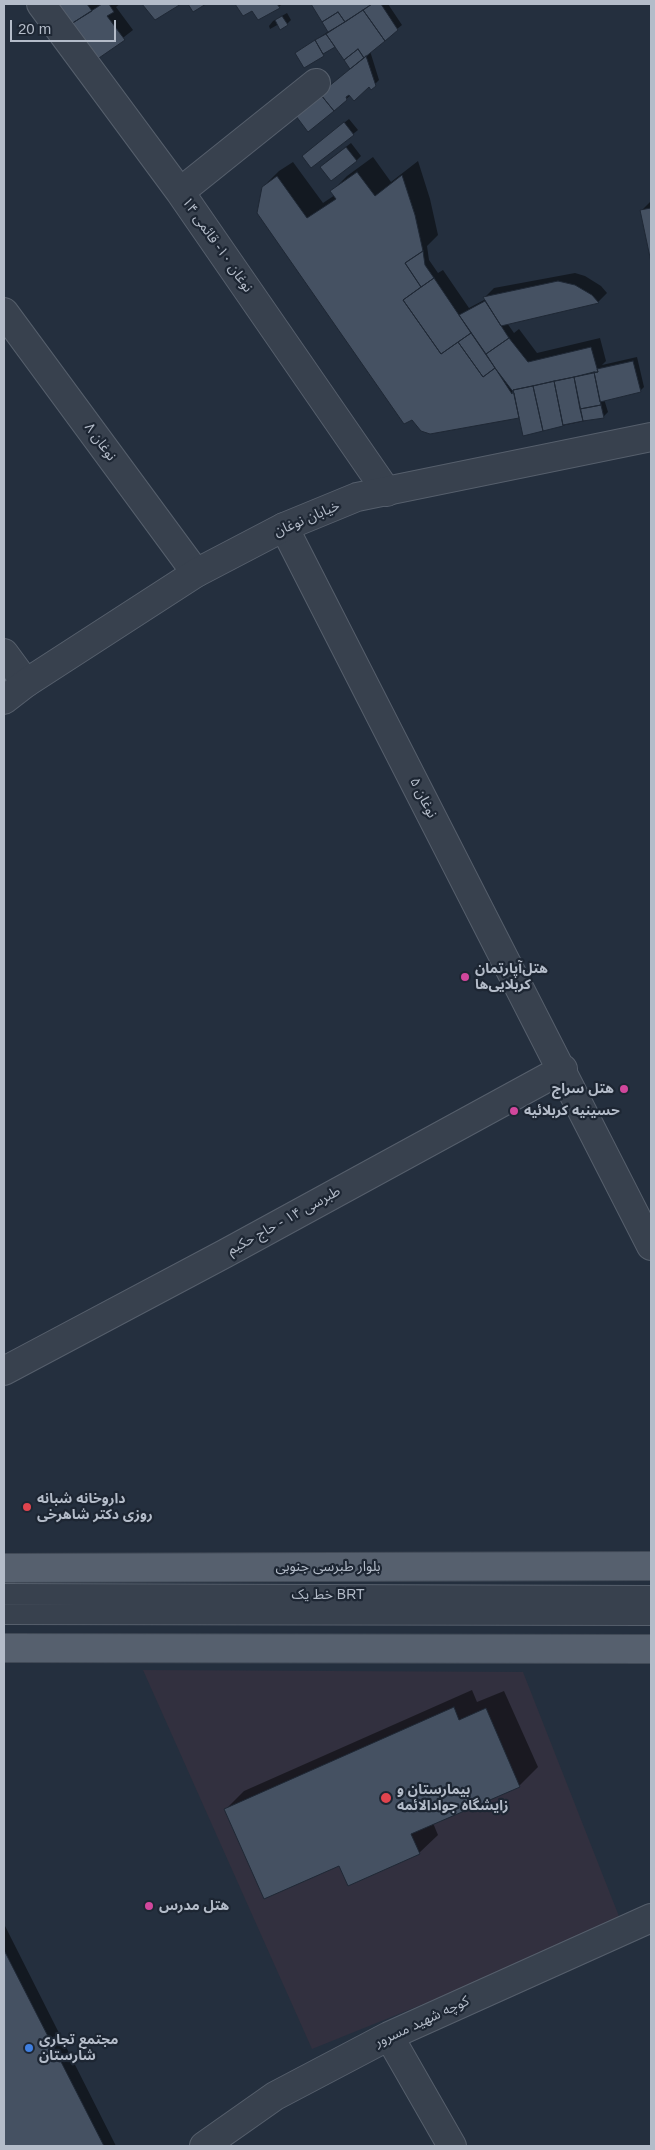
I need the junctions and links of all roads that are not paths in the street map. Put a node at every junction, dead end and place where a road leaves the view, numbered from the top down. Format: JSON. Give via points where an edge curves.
{"nodes":[{"id":1,"x":41,"y":4,"type":"edge"},
{"id":2,"x":316,"y":83,"type":"dead end"},
{"id":3,"x":180,"y":192,"type":"junction"},
{"id":4,"x":4,"y":312,"type":"edge"},
{"id":5,"x":650,"y":440,"type":"edge"},
{"id":6,"x":387,"y":492,"type":"junction"},
{"id":7,"x":284,"y":527,"type":"junction"},
{"id":8,"x":196,"y":573,"type":"junction"},
{"id":9,"x":4,"y":653,"type":"edge"},
{"id":10,"x":26,"y":682,"type":"junction"},
{"id":11,"x":4,"y":700,"type":"edge"},
{"id":12,"x":563,"y":1068,"type":"junction"},
{"id":13,"x":651,"y":1246,"type":"edge"},
{"id":14,"x":4,"y":1371,"type":"edge"},
{"id":15,"x":651,"y":1566,"type":"edge"},
{"id":16,"x":4,"y":1568,"type":"edge"},
{"id":17,"x":4,"y":1594,"type":"edge"},
{"id":18,"x":651,"y":1596,"type":"edge"},
{"id":19,"x":4,"y":1614,"type":"edge"},
{"id":20,"x":651,"y":1615,"type":"edge"},
{"id":21,"x":4,"y":1648,"type":"edge"},
{"id":22,"x":651,"y":1649,"type":"edge"},
{"id":23,"x":651,"y":1918,"type":"edge"},
{"id":24,"x":389,"y":2036,"type":"junction"},
{"id":25,"x":204,"y":2146,"type":"edge"},
{"id":26,"x":452,"y":2146,"type":"edge"}],
"edges":[{"from":1,"to":3,"type":"street","name":"نوغان ۱۰- قائمی ۱۴"},
{"from":2,"to":3,"type":"street"},
{"from":3,"to":6,"type":"street","name":"نوغان ۱۰- قائمی ۱۴"},
{"from":4,"to":8,"type":"street","name":"نوغان ۸"},
{"from":5,"to":6,"type":"street","name":"خیابان نوغان"},
{"from":6,"to":7,"type":"street","name":"خیابان نوغان","via":[[357,497]]},
{"from":7,"to":8,"type":"street","name":"خیابان نوغان"},
{"from":7,"to":12,"type":"street","name":"نوغان ۵"},
{"from":8,"to":10,"type":"street","name":"خیابان نوغان"},
{"from":9,"to":10,"type":"street"},
{"from":10,"to":11,"type":"street","name":"خیابان نوغان"},
{"from":12,"to":13,"type":"street","name":"نوغان ۵"},
{"from":12,"to":14,"type":"street","name":"طبرسی ۱۴ - حاج حکیم"},
{"from":15,"to":16,"type":"main road","name":"بلوار طبرسی جنوبی"},
{"from":17,"to":18,"type":"lane","name":"خط یک BRT"},
{"from":19,"to":20,"type":"lane","name":"خط یک BRT"},
{"from":21,"to":22,"type":"main road"},
{"from":23,"to":24,"type":"street","name":"کوچه شهید مسرور"},
{"from":24,"to":25,"type":"street","name":"کوچه شهید مسرور","via":[[275,2096]]},
{"from":24,"to":26,"type":"street"}]}
